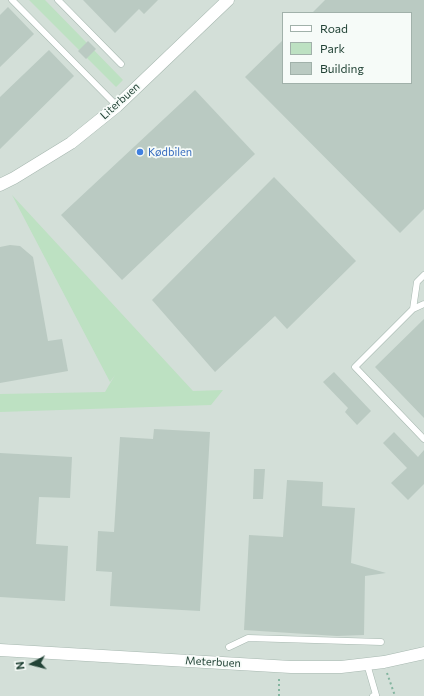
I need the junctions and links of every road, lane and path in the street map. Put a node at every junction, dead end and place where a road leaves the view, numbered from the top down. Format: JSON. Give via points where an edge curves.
{"nodes":[{"id":1,"x":12,"y":0,"type":"edge"},
{"id":2,"x":58,"y":0,"type":"edge"},
{"id":3,"x":228,"y":0,"type":"edge"},
{"id":4,"x":121,"y":64,"type":"dead end"},
{"id":5,"x":117,"y":106,"type":"junction"},
{"id":6,"x":0,"y":185,"type":"edge"},
{"id":7,"x":424,"y":275,"type":"edge"},
{"id":8,"x":424,"y":304,"type":"edge"},
{"id":9,"x":413,"y":309,"type":"junction"},
{"id":10,"x":424,"y":439,"type":"edge"},
{"id":11,"x":381,"y":642,"type":"dead end"},
{"id":12,"x":229,"y":647,"type":"dead end"},
{"id":13,"x":0,"y":650,"type":"edge"},
{"id":14,"x":424,"y":653,"type":"edge"},
{"id":15,"x":384,"y":662,"type":"junction"},
{"id":16,"x":367,"y":664,"type":"junction"},
{"id":17,"x":279,"y":666,"type":"junction"},
{"id":18,"x":279,"y":696,"type":"edge"},
{"id":19,"x":373,"y":696,"type":"edge"},
{"id":20,"x":395,"y":696,"type":"edge"}],
"edges":[{"from":1,"to":5,"type":"lane"},
{"from":2,"to":4,"type":"lane"},
{"from":3,"to":5,"type":"street","name":"Literbuen"},
{"from":5,"to":6,"type":"street","name":"Literbuen","via":[[71,143]]},
{"from":7,"to":9,"type":"lane","via":[[416,282]]},
{"from":8,"to":9,"type":"lane"},
{"from":9,"to":10,"type":"lane","via":[[355,367]]},
{"from":11,"to":12,"type":"lane","via":[[248,638]]},
{"from":13,"to":17,"type":"street","name":"Meterbuen"},
{"from":14,"to":15,"type":"street","name":"Meterbuen"},
{"from":15,"to":16,"type":"street","name":"Meterbuen"},
{"from":15,"to":20,"type":"path"},
{"from":16,"to":17,"type":"street","name":"Meterbuen","via":[[341,667]]},
{"from":16,"to":19,"type":"lane","via":[[376,695]]},
{"from":17,"to":18,"type":"path"}]}
